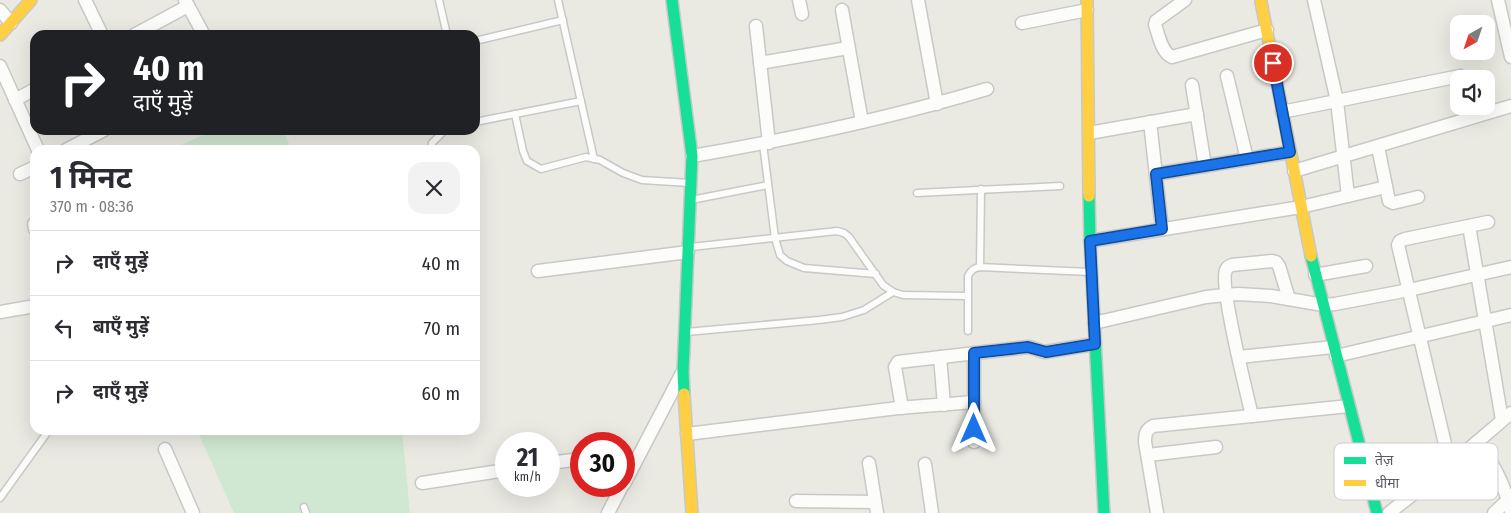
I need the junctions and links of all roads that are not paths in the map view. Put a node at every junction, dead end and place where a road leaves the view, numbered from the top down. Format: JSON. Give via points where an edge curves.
{"nodes":[{"id":1,"x":31,"y":0,"type":"edge"},
{"id":2,"x":85,"y":0,"type":"edge"},
{"id":3,"x":438,"y":0,"type":"edge"},
{"id":4,"x":558,"y":0,"type":"edge"},
{"id":5,"x":672,"y":0,"type":"edge"},
{"id":6,"x":799,"y":0,"type":"edge"},
{"id":7,"x":918,"y":0,"type":"edge"},
{"id":8,"x":1185,"y":0,"type":"edge"},
{"id":9,"x":1314,"y":0,"type":"edge"},
{"id":10,"x":1498,"y":0,"type":"edge"},
{"id":11,"x":1261,"y":2,"type":"dead end"},
{"id":12,"x":187,"y":3,"type":"edge"},
{"id":13,"x":1087,"y":5,"type":"edge"},
{"id":14,"x":0,"y":10,"type":"edge"},
{"id":15,"x":842,"y":10,"type":"dead end"},
{"id":16,"x":802,"y":14,"type":"dead end"},
{"id":17,"x":563,"y":20,"type":"junction"},
{"id":18,"x":11,"y":22,"type":"junction"},
{"id":19,"x":1022,"y":23,"type":"dead end"},
{"id":20,"x":756,"y":26,"type":"dead end"},
{"id":21,"x":100,"y":30,"type":"edge"},
{"id":22,"x":142,"y":30,"type":"edge"},
{"id":23,"x":201,"y":30,"type":"edge"},
{"id":24,"x":446,"y":30,"type":"edge"},
{"id":25,"x":1267,"y":30,"type":"junction"},
{"id":26,"x":0,"y":35,"type":"edge"},
{"id":27,"x":480,"y":41,"type":"edge"},
{"id":28,"x":848,"y":48,"type":"junction"},
{"id":29,"x":1511,"y":57,"type":"edge"},
{"id":30,"x":760,"y":63,"type":"junction"},
{"id":31,"x":0,"y":66,"type":"edge"},
{"id":32,"x":1227,"y":76,"type":"dead end"},
{"id":33,"x":1450,"y":78,"type":"edge"},
{"id":34,"x":1192,"y":85,"type":"dead end"},
{"id":35,"x":987,"y":89,"type":"dead end"},
{"id":36,"x":30,"y":92,"type":"edge"},
{"id":37,"x":15,"y":100,"type":"junction"},
{"id":38,"x":581,"y":101,"type":"junction"},
{"id":39,"x":1337,"y":101,"type":"junction"},
{"id":40,"x":937,"y":104,"type":"junction"},
{"id":41,"x":1511,"y":106,"type":"edge"},
{"id":42,"x":1282,"y":112,"type":"junction"},
{"id":43,"x":515,"y":114,"type":"junction"},
{"id":44,"x":1196,"y":114,"type":"junction"},
{"id":45,"x":480,"y":121,"type":"edge"},
{"id":46,"x":862,"y":122,"type":"junction"},
{"id":47,"x":1150,"y":122,"type":"junction"},
{"id":48,"x":30,"y":133,"type":"edge"},
{"id":49,"x":1088,"y":133,"type":"junction"},
{"id":50,"x":94,"y":135,"type":"edge"},
{"id":51,"x":766,"y":143,"type":"junction"},
{"id":52,"x":76,"y":145,"type":"edge"},
{"id":53,"x":1378,"y":147,"type":"junction"},
{"id":54,"x":1290,"y":152,"type":"junction"},
{"id":55,"x":692,"y":156,"type":"junction"},
{"id":56,"x":1344,"y":157,"type":"junction"},
{"id":57,"x":594,"y":159,"type":"junction"},
{"id":58,"x":1247,"y":159,"type":"junction"},
{"id":59,"x":1205,"y":166,"type":"junction"},
{"id":60,"x":30,"y":169,"type":"edge"},
{"id":61,"x":1294,"y":171,"type":"junction"},
{"id":62,"x":20,"y":174,"type":"dead end"},
{"id":63,"x":1156,"y":174,"type":"junction"},
{"id":64,"x":691,"y":184,"type":"junction"},
{"id":65,"x":768,"y":185,"type":"junction"},
{"id":66,"x":1060,"y":186,"type":"dead end"},
{"id":67,"x":1386,"y":188,"type":"junction"},
{"id":68,"x":982,"y":189,"type":"junction"},
{"id":69,"x":918,"y":193,"type":"dead end"},
{"id":70,"x":1348,"y":196,"type":"junction"},
{"id":71,"x":1418,"y":198,"type":"dead end"},
{"id":72,"x":690,"y":200,"type":"junction"},
{"id":73,"x":1301,"y":207,"type":"junction"},
{"id":74,"x":1488,"y":222,"type":"dead end"},
{"id":75,"x":1469,"y":226,"type":"junction"},
{"id":76,"x":1162,"y":229,"type":"junction"},
{"id":77,"x":775,"y":238,"type":"junction"},
{"id":78,"x":1090,"y":241,"type":"junction"},
{"id":79,"x":688,"y":250,"type":"junction"},
{"id":80,"x":1366,"y":266,"type":"dead end"},
{"id":81,"x":980,"y":267,"type":"junction"},
{"id":82,"x":1511,"y":268,"type":"edge"},
{"id":83,"x":538,"y":271,"type":"dead end"},
{"id":84,"x":1091,"y":272,"type":"junction"},
{"id":85,"x":876,"y":274,"type":"junction"},
{"id":86,"x":1477,"y":274,"type":"junction"},
{"id":87,"x":1315,"y":275,"type":"junction"},
{"id":88,"x":1409,"y":290,"type":"junction"},
{"id":89,"x":893,"y":292,"type":"junction"},
{"id":90,"x":1225,"y":295,"type":"junction"},
{"id":91,"x":967,"y":296,"type":"junction"},
{"id":92,"x":1289,"y":299,"type":"junction"},
{"id":93,"x":1323,"y":305,"type":"junction"},
{"id":94,"x":30,"y":307,"type":"edge"},
{"id":95,"x":0,"y":312,"type":"edge"},
{"id":96,"x":1511,"y":315,"type":"edge"},
{"id":97,"x":1485,"y":320,"type":"junction"},
{"id":98,"x":1094,"y":323,"type":"junction"},
{"id":99,"x":968,"y":331,"type":"dead end"},
{"id":100,"x":685,"y":332,"type":"junction"},
{"id":101,"x":1420,"y":336,"type":"junction"},
{"id":102,"x":1095,"y":344,"type":"junction"},
{"id":103,"x":1334,"y":351,"type":"junction"},
{"id":104,"x":974,"y":353,"type":"junction"},
{"id":105,"x":940,"y":357,"type":"junction"},
{"id":106,"x":1239,"y":357,"type":"junction"},
{"id":107,"x":683,"y":372,"type":"junction"},
{"id":108,"x":974,"y":402,"type":"junction"},
{"id":109,"x":944,"y":404,"type":"junction"},
{"id":110,"x":1349,"y":406,"type":"junction"},
{"id":111,"x":902,"y":408,"type":"junction"},
{"id":112,"x":1252,"y":416,"type":"junction"},
{"id":113,"x":1507,"y":417,"type":"edge"},
{"id":114,"x":687,"y":434,"type":"junction"},
{"id":115,"x":45,"y":435,"type":"edge"},
{"id":116,"x":974,"y":442,"type":"dead end"},
{"id":117,"x":1477,"y":442,"type":"edge"},
{"id":118,"x":1359,"y":443,"type":"edge"},
{"id":119,"x":1445,"y":443,"type":"edge"},
{"id":120,"x":1216,"y":447,"type":"dead end"},
{"id":121,"x":165,"y":449,"type":"dead end"},
{"id":122,"x":635,"y":452,"type":"edge"},
{"id":123,"x":1148,"y":455,"type":"junction"},
{"id":124,"x":869,"y":464,"type":"dead end"},
{"id":125,"x":925,"y":464,"type":"dead end"},
{"id":126,"x":495,"y":472,"type":"edge"},
{"id":127,"x":1498,"y":475,"type":"edge"},
{"id":128,"x":422,"y":483,"type":"dead end"},
{"id":129,"x":617,"y":497,"type":"edge"},
{"id":130,"x":0,"y":498,"type":"edge"},
{"id":131,"x":1374,"y":500,"type":"edge"},
{"id":132,"x":1406,"y":500,"type":"edge"},
{"id":133,"x":796,"y":501,"type":"dead end"},
{"id":134,"x":1510,"y":506,"type":"edge"},
{"id":135,"x":876,"y":508,"type":"edge"},
{"id":136,"x":193,"y":513,"type":"edge"},
{"id":137,"x":608,"y":513,"type":"edge"},
{"id":138,"x":692,"y":513,"type":"edge"},
{"id":139,"x":932,"y":513,"type":"edge"},
{"id":140,"x":1104,"y":513,"type":"edge"},
{"id":141,"x":1157,"y":513,"type":"edge"},
{"id":142,"x":1377,"y":513,"type":"edge"},
{"id":143,"x":1389,"y":513,"type":"edge"},
{"id":144,"x":1494,"y":513,"type":"edge"}],
"edges":[{"from":1,"to":18,"type":"street"},
{"from":2,"to":21,"type":"street"},
{"from":3,"to":24,"type":"lane"},
{"from":4,"to":17,"type":"lane"},
{"from":5,"to":55,"type":"street"},
{"from":6,"to":16,"type":"street"},
{"from":7,"to":40,"type":"street"},
{"from":8,"to":25,"type":"street","via":[[1155,25],[1164,51],[1172,57]]},
{"from":9,"to":39,"type":"street"},
{"from":10,"to":29,"type":"street"},
{"from":11,"to":25,"type":"street"},
{"from":12,"to":22,"type":"street"},
{"from":12,"to":23,"type":"street"},
{"from":13,"to":19,"type":"street"},
{"from":13,"to":49,"type":"street"},
{"from":14,"to":18,"type":"street"},
{"from":15,"to":28,"type":"street"},
{"from":17,"to":27,"type":"lane"},
{"from":17,"to":38,"type":"lane"},
{"from":18,"to":26,"type":"street"},
{"from":20,"to":30,"type":"street"},
{"from":25,"to":42,"type":"street"},
{"from":28,"to":30,"type":"street"},
{"from":28,"to":46,"type":"street"},
{"from":30,"to":51,"type":"street"},
{"from":31,"to":37,"type":"street"},
{"from":32,"to":58,"type":"street"},
{"from":33,"to":39,"type":"street"},
{"from":34,"to":44,"type":"street"},
{"from":35,"to":40,"type":"street"},
{"from":36,"to":37,"type":"street"},
{"from":37,"to":48,"type":"street"},
{"from":38,"to":43,"type":"lane"},
{"from":38,"to":57,"type":"lane"},
{"from":39,"to":42,"type":"street"},
{"from":39,"to":56,"type":"street"},
{"from":40,"to":46,"type":"street"},
{"from":41,"to":53,"type":"street"},
{"from":42,"to":54,"type":"street"},
{"from":43,"to":45,"type":"lane"},
{"from":43,"to":57,"type":"lane","via":[[523,150],[534,167],[541,170],[586,158]]},
{"from":44,"to":47,"type":"street"},
{"from":44,"to":59,"type":"street"},
{"from":46,"to":51,"type":"street"},
{"from":47,"to":49,"type":"street"},
{"from":47,"to":63,"type":"street"},
{"from":49,"to":78,"type":"street"},
{"from":50,"to":52,"type":"street"},
{"from":51,"to":55,"type":"street"},
{"from":51,"to":65,"type":"lane"},
{"from":53,"to":56,"type":"street"},
{"from":53,"to":67,"type":"street"},
{"from":54,"to":58,"type":"street"},
{"from":54,"to":61,"type":"street"},
{"from":55,"to":64,"type":"street"},
{"from":56,"to":61,"type":"street"},
{"from":56,"to":70,"type":"street"},
{"from":57,"to":64,"type":"lane","via":[[642,180]]},
{"from":58,"to":59,"type":"street"},
{"from":59,"to":63,"type":"street"},
{"from":60,"to":62,"type":"street"},
{"from":61,"to":73,"type":"street"},
{"from":63,"to":76,"type":"street"},
{"from":64,"to":72,"type":"street"},
{"from":65,"to":72,"type":"lane"},
{"from":65,"to":77,"type":"lane"},
{"from":66,"to":68,"type":"lane"},
{"from":67,"to":70,"type":"street"},
{"from":67,"to":71,"type":"street","via":[[1388,200],[1393,203]]},
{"from":68,"to":69,"type":"lane"},
{"from":68,"to":81,"type":"lane"},
{"from":70,"to":73,"type":"street"},
{"from":72,"to":79,"type":"street"},
{"from":73,"to":76,"type":"street"},
{"from":73,"to":87,"type":"street"},
{"from":74,"to":75,"type":"street"},
{"from":75,"to":86,"type":"street"},
{"from":75,"to":88,"type":"street","via":[[1400,241],[1398,245]]},
{"from":76,"to":78,"type":"street"},
{"from":77,"to":79,"type":"lane"},
{"from":77,"to":85,"type":"lane","via":[[780,255],[804,268]]},
{"from":77,"to":85,"type":"lane","via":[[837,231],[844,233]]},
{"from":78,"to":84,"type":"street"},
{"from":79,"to":83,"type":"street"},
{"from":79,"to":100,"type":"street"},
{"from":80,"to":87,"type":"street"},
{"from":81,"to":84,"type":"lane"},
{"from":81,"to":91,"type":"lane","via":[[970,271]]},
{"from":82,"to":86,"type":"street"},
{"from":84,"to":98,"type":"street"},
{"from":85,"to":89,"type":"lane"},
{"from":86,"to":88,"type":"street"},
{"from":86,"to":97,"type":"street"},
{"from":87,"to":93,"type":"street"},
{"from":88,"to":93,"type":"street"},
{"from":88,"to":101,"type":"street"},
{"from":89,"to":91,"type":"lane"},
{"from":89,"to":100,"type":"lane","via":[[864,310],[842,317]]},
{"from":90,"to":92,"type":"street"},
{"from":90,"to":92,"type":"street","via":[[1227,267],[1272,261],[1279,266]]},
{"from":90,"to":98,"type":"street"},
{"from":90,"to":106,"type":"street"},
{"from":91,"to":99,"type":"lane"},
{"from":92,"to":93,"type":"street"},
{"from":93,"to":103,"type":"street"},
{"from":94,"to":95,"type":"street"},
{"from":96,"to":97,"type":"street"},
{"from":97,"to":101,"type":"street"},
{"from":97,"to":113,"type":"street"},
{"from":98,"to":102,"type":"street"},
{"from":100,"to":107,"type":"street"},
{"from":101,"to":103,"type":"street"},
{"from":101,"to":119,"type":"street"},
{"from":102,"to":104,"type":"street","via":[[1046,352],[1028,347]]},
{"from":102,"to":140,"type":"street"},
{"from":103,"to":106,"type":"street"},
{"from":103,"to":110,"type":"street"},
{"from":104,"to":105,"type":"street"},
{"from":104,"to":108,"type":"street"},
{"from":105,"to":109,"type":"street"},
{"from":105,"to":111,"type":"street","via":[[896,364]]},
{"from":106,"to":112,"type":"street"},
{"from":107,"to":114,"type":"street"},
{"from":107,"to":122,"type":"street"},
{"from":108,"to":109,"type":"street"},
{"from":108,"to":116,"type":"street"},
{"from":109,"to":111,"type":"street"},
{"from":110,"to":112,"type":"street"},
{"from":110,"to":118,"type":"street"},
{"from":111,"to":114,"type":"street"},
{"from":112,"to":123,"type":"street","via":[[1153,426],[1145,435]]},
{"from":113,"to":117,"type":"street"},
{"from":114,"to":138,"type":"street"},
{"from":115,"to":130,"type":"lane"},
{"from":120,"to":123,"type":"street"},
{"from":121,"to":136,"type":"street"},
{"from":123,"to":141,"type":"street"},
{"from":124,"to":135,"type":"street"},
{"from":125,"to":139,"type":"street"},
{"from":126,"to":128,"type":"street"},
{"from":127,"to":134,"type":"street"},
{"from":129,"to":137,"type":"street"},
{"from":131,"to":142,"type":"street"},
{"from":132,"to":143,"type":"street"},
{"from":133,"to":135,"type":"street"},
{"from":134,"to":144,"type":"street"}]}
